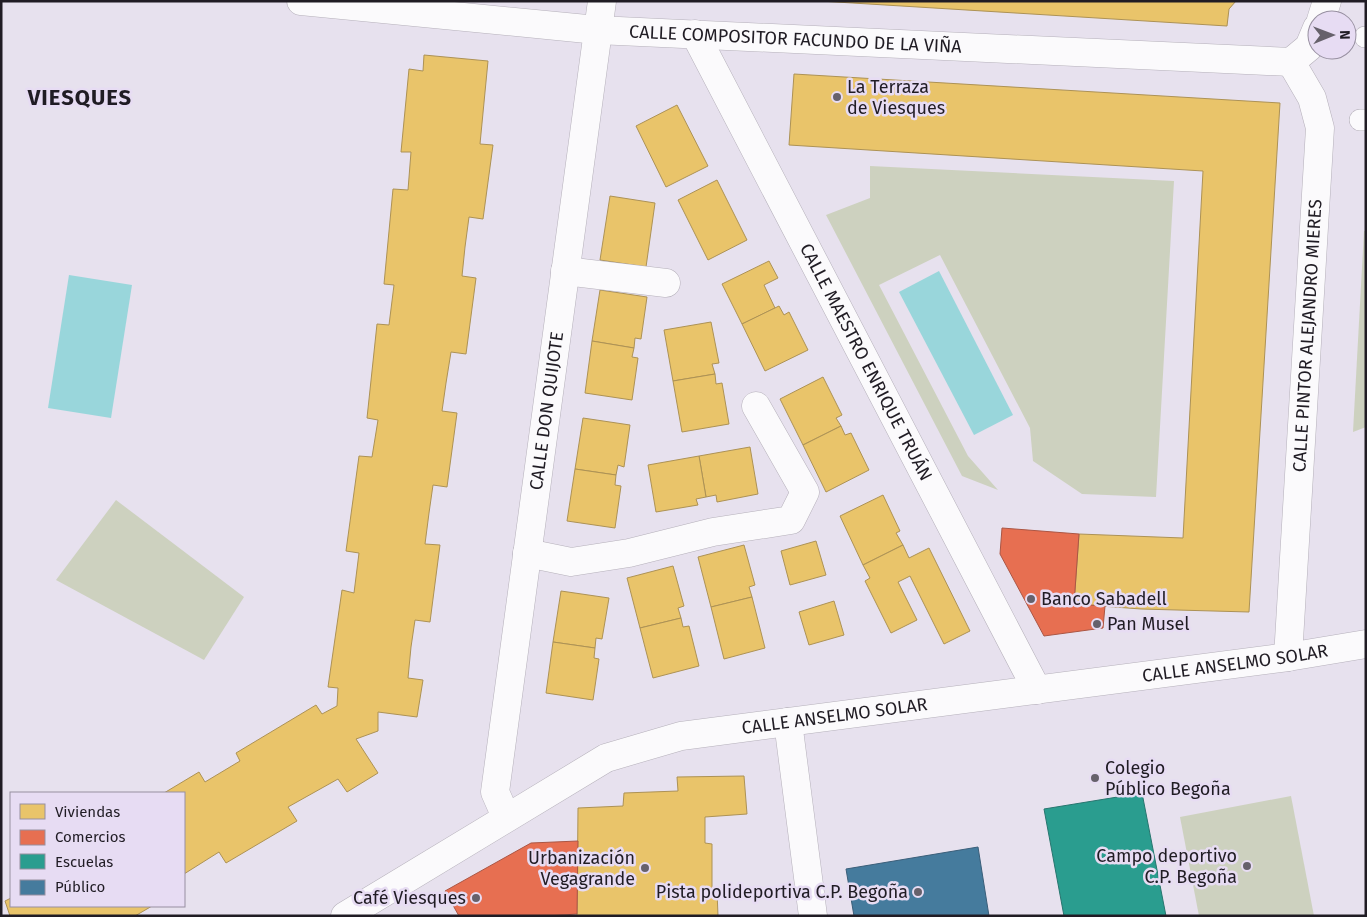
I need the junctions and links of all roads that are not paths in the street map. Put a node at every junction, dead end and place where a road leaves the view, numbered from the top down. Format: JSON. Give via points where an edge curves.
{"nodes":[{"id":1,"x":301,"y":1,"type":"edge"},
{"id":2,"x":602,"y":1,"type":"edge"},
{"id":3,"x":598,"y":30,"type":"junction"},
{"id":4,"x":695,"y":34,"type":"junction"},
{"id":5,"x":1307,"y":49,"type":"edge"},
{"id":6,"x":1291,"y":62,"type":"junction"},
{"id":7,"x":565,"y":271,"type":"junction"},
{"id":8,"x":666,"y":283,"type":"dead end"},
{"id":9,"x":756,"y":406,"type":"dead end"},
{"id":10,"x":527,"y":553,"type":"junction"},
{"id":11,"x":1366,"y":644,"type":"edge"},
{"id":12,"x":1288,"y":657,"type":"junction"},
{"id":13,"x":1037,"y":690,"type":"junction"},
{"id":14,"x":788,"y":722,"type":"junction"},
{"id":15,"x":506,"y":817,"type":"junction"},
{"id":16,"x":344,"y":916,"type":"edge"},
{"id":17,"x":813,"y":916,"type":"edge"}],
"edges":[{"from":1,"to":3,"type":"street","name":"CALLE COMPOSITOR FACUNDO DE LA VIÑA"},
{"from":2,"to":3,"type":"street","name":"CALLE DON QUIJOTE"},
{"from":3,"to":4,"type":"street","name":"CALLE COMPOSITOR FACUNDO DE LA VIÑA"},
{"from":3,"to":7,"type":"street","name":"CALLE DON QUIJOTE"},
{"from":4,"to":6,"type":"street","name":"CALLE COMPOSITOR FACUNDO DE LA VIÑA"},
{"from":4,"to":13,"type":"street","name":"CALLE MAESTRO ENRIQUE TRUÁN"},
{"from":5,"to":6,"type":"street"},
{"from":6,"to":12,"type":"street","name":"CALLE PINTOR ALEJANDRO MIERES","via":[[1312,98],[1320,128]]},
{"from":7,"to":8,"type":"street"},
{"from":7,"to":10,"type":"street","name":"CALLE DON QUIJOTE"},
{"from":9,"to":10,"type":"street","via":[[805,492],[791,520],[713,532],[629,553],[571,562]]},
{"from":10,"to":15,"type":"street","name":"CALLE DON QUIJOTE","via":[[495,792]]},
{"from":11,"to":12,"type":"street","name":"CALLE ANSELMO SOLAR"},
{"from":12,"to":13,"type":"street","name":"CALLE ANSELMO SOLAR"},
{"from":13,"to":14,"type":"street","name":"CALLE ANSELMO SOLAR"},
{"from":14,"to":15,"type":"street","name":"CALLE ANSELMO SOLAR","via":[[681,736],[606,758]]},
{"from":14,"to":17,"type":"street"},
{"from":15,"to":16,"type":"street","name":"CALLE ANSELMO SOLAR"}]}
